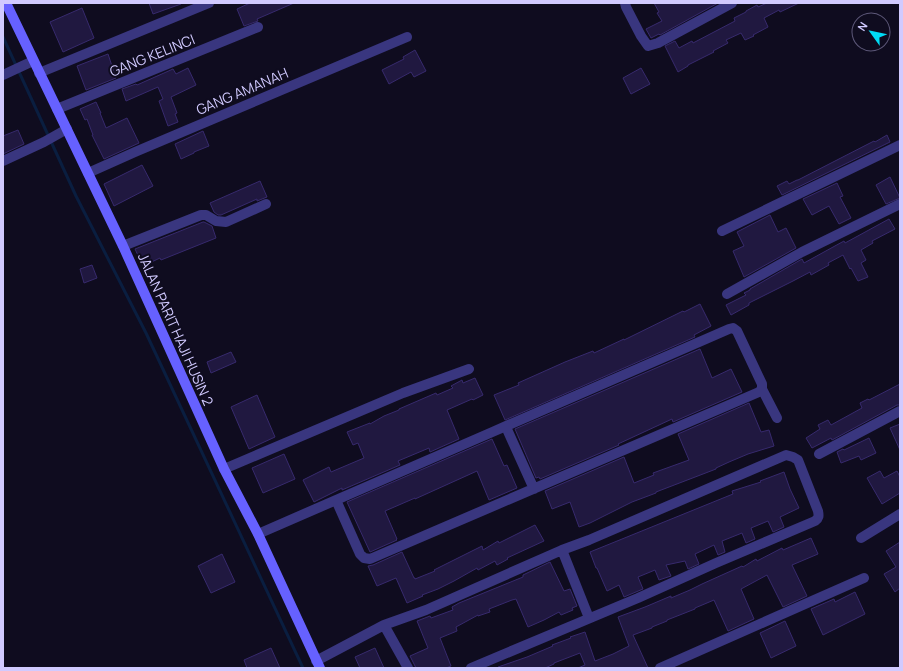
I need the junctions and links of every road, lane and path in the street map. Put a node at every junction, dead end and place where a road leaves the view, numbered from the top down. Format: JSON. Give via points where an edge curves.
{"nodes":[{"id":1,"x":209,"y":3,"type":"edge"},
{"id":2,"x":625,"y":3,"type":"edge"},
{"id":3,"x":732,"y":3,"type":"edge"},
{"id":4,"x":8,"y":4,"type":"edge"},
{"id":5,"x":258,"y":27,"type":"dead end"},
{"id":6,"x":407,"y":37,"type":"dead end"},
{"id":7,"x":33,"y":61,"type":"junction"},
{"id":8,"x":40,"y":73,"type":"junction"},
{"id":9,"x":6,"y":74,"type":"edge"},
{"id":10,"x":57,"y":109,"type":"junction"},
{"id":11,"x":67,"y":129,"type":"junction"},
{"id":12,"x":900,"y":145,"type":"edge"},
{"id":13,"x":3,"y":161,"type":"edge"},
{"id":14,"x":88,"y":173,"type":"junction"},
{"id":15,"x":266,"y":204,"type":"dead end"},
{"id":16,"x":900,"y":204,"type":"edge"},
{"id":17,"x":722,"y":231,"type":"dead end"},
{"id":18,"x":123,"y":246,"type":"junction"},
{"id":19,"x":727,"y":294,"type":"dead end"},
{"id":20,"x":469,"y":369,"type":"dead end"},
{"id":21,"x":762,"y":389,"type":"junction"},
{"id":22,"x":900,"y":411,"type":"edge"},
{"id":23,"x":777,"y":418,"type":"dead end"},
{"id":24,"x":506,"y":427,"type":"junction"},
{"id":25,"x":819,"y":454,"type":"dead end"},
{"id":26,"x":224,"y":469,"type":"junction"},
{"id":27,"x":534,"y":489,"type":"junction"},
{"id":28,"x":336,"y":500,"type":"junction"},
{"id":29,"x":900,"y":514,"type":"edge"},
{"id":30,"x":258,"y":534,"type":"junction"},
{"id":31,"x":861,"y":538,"type":"dead end"},
{"id":32,"x":562,"y":550,"type":"junction"},
{"id":33,"x":864,"y":578,"type":"dead end"},
{"id":34,"x":589,"y":618,"type":"junction"},
{"id":35,"x":384,"y":625,"type":"junction"},
{"id":36,"x":318,"y":664,"type":"edge"},
{"id":37,"x":408,"y":668,"type":"edge"},
{"id":38,"x":471,"y":668,"type":"edge"},
{"id":39,"x":660,"y":668,"type":"edge"}],
"edges":[{"from":1,"to":8,"type":"street"},
{"from":2,"to":3,"type":"street","via":[[648,46]]},
{"from":4,"to":7,"type":"street","name":"JALAN PARIT HAJI HUSIN 2"},
{"from":5,"to":10,"type":"street","name":"GANG KELINCI"},
{"from":6,"to":14,"type":"street","name":"GANG AMANAH"},
{"from":7,"to":8,"type":"street","name":"JALAN PARIT HAJI HUSIN 2"},
{"from":7,"to":9,"type":"street"},
{"from":8,"to":10,"type":"street","name":"JALAN PARIT HAJI HUSIN 2"},
{"from":10,"to":11,"type":"street","name":"JALAN PARIT HAJI HUSIN 2"},
{"from":11,"to":13,"type":"street"},
{"from":11,"to":14,"type":"street","name":"JALAN PARIT HAJI HUSIN 2"},
{"from":12,"to":17,"type":"street"},
{"from":14,"to":18,"type":"street","name":"JALAN PARIT HAJI HUSIN 2"},
{"from":15,"to":18,"type":"street","via":[[226,222],[201,215]]},
{"from":16,"to":19,"type":"street","via":[[802,252]]},
{"from":18,"to":26,"type":"street","name":"JALAN PARIT HAJI HUSIN 2"},
{"from":20,"to":26,"type":"street","via":[[403,393]]},
{"from":21,"to":23,"type":"street"},
{"from":21,"to":24,"type":"street","via":[[737,331],[733,328]]},
{"from":21,"to":27,"type":"street"},
{"from":22,"to":25,"type":"street"},
{"from":24,"to":27,"type":"street"},
{"from":24,"to":28,"type":"street"},
{"from":26,"to":30,"type":"street","name":"JALAN PARIT HAJI HUSIN 2"},
{"from":27,"to":28,"type":"street","via":[[370,559],[360,554]]},
{"from":28,"to":30,"type":"street"},
{"from":29,"to":31,"type":"street"},
{"from":30,"to":36,"type":"street","name":"JALAN PARIT HAJI HUSIN 2"},
{"from":32,"to":34,"type":"street"},
{"from":32,"to":34,"type":"street","via":[[786,455],[798,460],[810,490],[819,516],[815,521]]},
{"from":32,"to":35,"type":"street","via":[[426,610]]},
{"from":33,"to":39,"type":"street"},
{"from":34,"to":38,"type":"street"},
{"from":35,"to":36,"type":"street"},
{"from":35,"to":37,"type":"street"}]}
